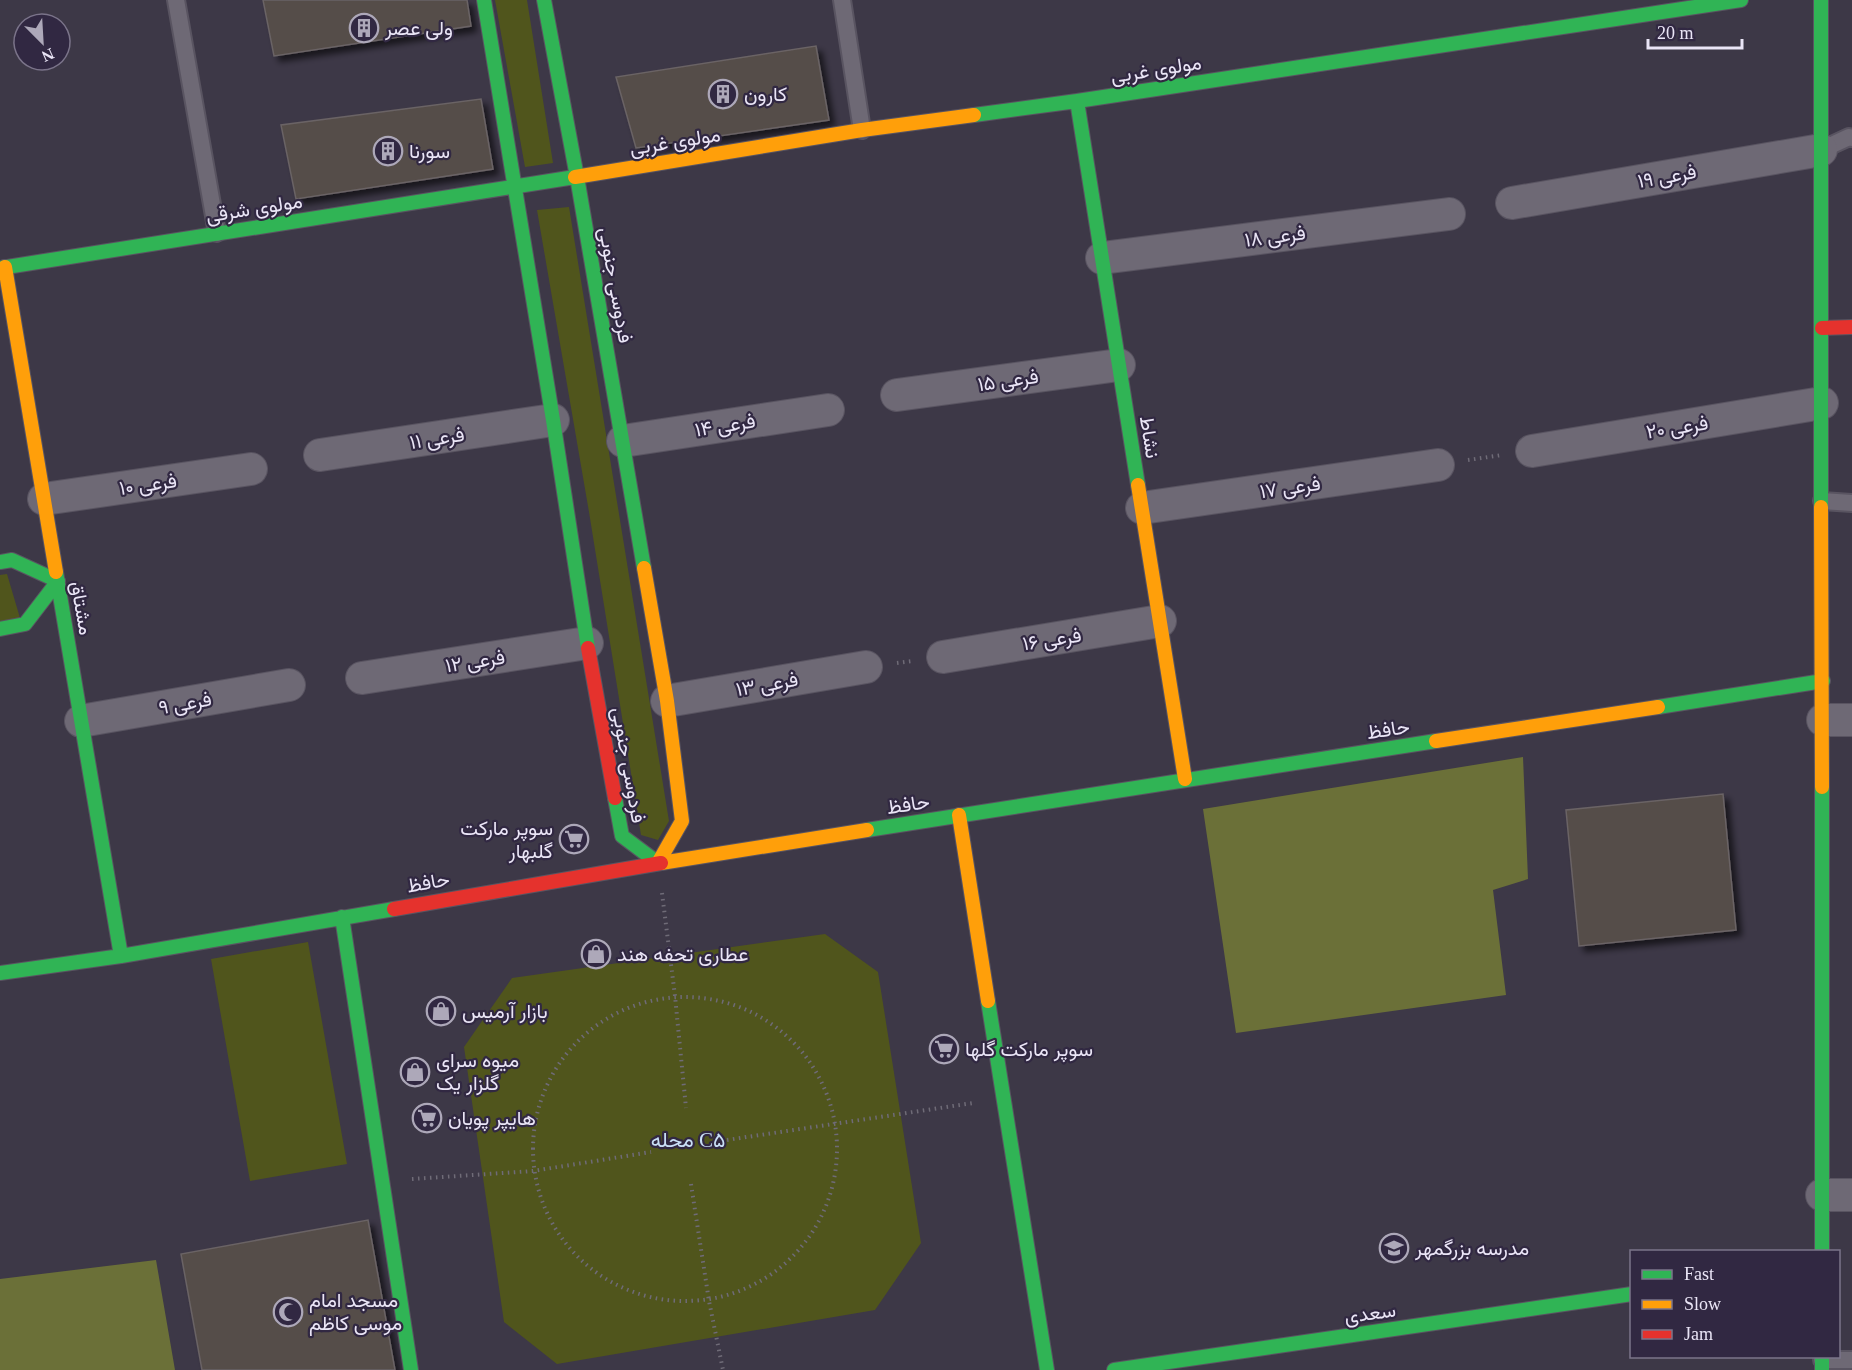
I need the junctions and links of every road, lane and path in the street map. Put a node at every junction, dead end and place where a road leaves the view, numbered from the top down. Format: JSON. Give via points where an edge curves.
{"nodes":[{"id":1,"x":176,"y":0,"type":"edge"},
{"id":2,"x":484,"y":0,"type":"edge"},
{"id":3,"x":544,"y":0,"type":"edge"},
{"id":4,"x":842,"y":0,"type":"edge"},
{"id":5,"x":1741,"y":0,"type":"edge"},
{"id":6,"x":1821,"y":0,"type":"edge"},
{"id":7,"x":1077,"y":101,"type":"junction"},
{"id":8,"x":862,"y":130,"type":"junction"},
{"id":9,"x":1852,"y":138,"type":"edge"},
{"id":10,"x":1821,"y":150,"type":"junction"},
{"id":11,"x":577,"y":177,"type":"junction"},
{"id":12,"x":514,"y":187,"type":"junction"},
{"id":13,"x":1512,"y":203,"type":"dead end"},
{"id":14,"x":1449,"y":214,"type":"dead end"},
{"id":15,"x":217,"y":233,"type":"junction"},
{"id":16,"x":1101,"y":258,"type":"junction"},
{"id":17,"x":2,"y":267,"type":"edge"},
{"id":18,"x":1852,"y":327,"type":"edge"},
{"id":19,"x":1822,"y":328,"type":"junction"},
{"id":20,"x":1119,"y":365,"type":"junction"},
{"id":21,"x":897,"y":395,"type":"dead end"},
{"id":22,"x":1822,"y":403,"type":"junction"},
{"id":23,"x":828,"y":410,"type":"dead end"},
{"id":24,"x":553,"y":420,"type":"junction"},
{"id":25,"x":623,"y":441,"type":"junction"},
{"id":26,"x":1532,"y":451,"type":"joint"},
{"id":27,"x":320,"y":455,"type":"dead end"},
{"id":28,"x":1437,"y":465,"type":"joint"},
{"id":29,"x":251,"y":469,"type":"dead end"},
{"id":30,"x":44,"y":499,"type":"junction"},
{"id":31,"x":1822,"y":501,"type":"junction"},
{"id":32,"x":1852,"y":503,"type":"edge"},
{"id":33,"x":1142,"y":508,"type":"junction"},
{"id":34,"x":0,"y":562,"type":"edge"},
{"id":35,"x":58,"y":581,"type":"junction"},
{"id":36,"x":1160,"y":621,"type":"junction"},
{"id":37,"x":0,"y":629,"type":"edge"},
{"id":38,"x":587,"y":643,"type":"junction"},
{"id":39,"x":943,"y":657,"type":"joint"},
{"id":40,"x":866,"y":667,"type":"joint"},
{"id":41,"x":362,"y":678,"type":"dead end"},
{"id":42,"x":1823,"y":681,"type":"junction"},
{"id":43,"x":289,"y":685,"type":"dead end"},
{"id":44,"x":667,"y":701,"type":"junction"},
{"id":45,"x":1837,"y":720,"type":"edge"},
{"id":46,"x":81,"y":721,"type":"junction"},
{"id":47,"x":1185,"y":779,"type":"junction"},
{"id":48,"x":959,"y":815,"type":"junction"},
{"id":49,"x":658,"y":863,"type":"junction"},
{"id":50,"x":342,"y":917,"type":"junction"},
{"id":51,"x":121,"y":956,"type":"junction"},
{"id":52,"x":0,"y":974,"type":"edge"},
{"id":53,"x":675,"y":996,"type":"junction"},
{"id":54,"x":1003,"y":1098,"type":"junction"},
{"id":55,"x":686,"y":1108,"type":"dead end"},
{"id":56,"x":836,"y":1124,"type":"junction"},
{"id":57,"x":727,"y":1140,"type":"dead end"},
{"id":58,"x":651,"y":1152,"type":"dead end"},
{"id":59,"x":533,"y":1171,"type":"junction"},
{"id":60,"x":381,"y":1181,"type":"junction"},
{"id":61,"x":691,"y":1184,"type":"dead end"},
{"id":62,"x":1837,"y":1195,"type":"edge"},
{"id":63,"x":1822,"y":1250,"type":"edge"},
{"id":64,"x":1630,"y":1294,"type":"edge"},
{"id":65,"x":709,"y":1301,"type":"junction"},
{"id":66,"x":1852,"y":1360,"type":"edge"},
{"id":67,"x":1822,"y":1362,"type":"edge"},
{"id":68,"x":411,"y":1370,"type":"edge"},
{"id":69,"x":723,"y":1370,"type":"edge"},
{"id":70,"x":1047,"y":1370,"type":"edge"},
{"id":71,"x":1114,"y":1370,"type":"edge"}],
"edges":[{"from":1,"to":15,"type":"lane"},
{"from":2,"to":12,"type":"street","name":"فردوسی جنوبی"},
{"from":3,"to":11,"type":"street","name":"فردوسی جنوبی"},
{"from":4,"to":8,"type":"lane"},
{"from":5,"to":7,"type":"street","name":"مولوی غربی"},
{"from":6,"to":10,"type":"street"},
{"from":7,"to":8,"type":"street","name":"مولوی غربی"},
{"from":7,"to":16,"type":"street","name":"نشاط"},
{"from":8,"to":11,"type":"street","name":"مولوی غربی"},
{"from":9,"to":10,"type":"lane"},
{"from":10,"to":13,"type":"street","name":"فرعی ۱۹"},
{"from":10,"to":19,"type":"street"},
{"from":11,"to":12,"type":"street","name":"مولوی غربی"},
{"from":11,"to":25,"type":"street","name":"فردوسی جنوبی"},
{"from":12,"to":15,"type":"street","name":"مولوی شرقی"},
{"from":12,"to":24,"type":"street","name":"فردوسی جنوبی"},
{"from":14,"to":16,"type":"street","name":"فرعی ۱۸"},
{"from":15,"to":17,"type":"street","name":"مولوی شرقی"},
{"from":16,"to":20,"type":"street","name":"نشاط"},
{"from":17,"to":30,"type":"street","name":"مشتاق"},
{"from":18,"to":19,"type":"street"},
{"from":19,"to":22,"type":"street"},
{"from":20,"to":21,"type":"street","name":"فرعی ۱۵"},
{"from":20,"to":33,"type":"street","name":"نشاط"},
{"from":22,"to":26,"type":"street","name":"فرعی ۲۰"},
{"from":22,"to":31,"type":"street"},
{"from":23,"to":25,"type":"street","name":"فرعی ۱۴"},
{"from":24,"to":27,"type":"street","name":"فرعی ۱۱"},
{"from":24,"to":38,"type":"street","name":"فردوسی جنوبی"},
{"from":25,"to":44,"type":"street","name":"فردوسی جنوبی"},
{"from":26,"to":28,"type":"path"},
{"from":28,"to":33,"type":"street","name":"فرعی ۱۷"},
{"from":29,"to":30,"type":"street","name":"فرعی ۱۰"},
{"from":30,"to":35,"type":"street","name":"مشتاق"},
{"from":31,"to":32,"type":"lane"},
{"from":31,"to":42,"type":"street"},
{"from":33,"to":36,"type":"street","name":"نشاط"},
{"from":34,"to":35,"type":"street","via":[[12,560]]},
{"from":35,"to":37,"type":"street","via":[[25,624]]},
{"from":35,"to":46,"type":"street","name":"مشتاق"},
{"from":36,"to":39,"type":"street","name":"فرعی ۱۶"},
{"from":36,"to":47,"type":"street","name":"نشاط"},
{"from":38,"to":41,"type":"street","name":"فرعی ۱۲"},
{"from":38,"to":49,"type":"street","name":"فردوسی جنوبی","via":[[622,836]]},
{"from":39,"to":40,"type":"path"},
{"from":40,"to":44,"type":"street","name":"فرعی ۱۳"},
{"from":42,"to":45,"type":"street"},
{"from":42,"to":47,"type":"street","name":"حافظ"},
{"from":43,"to":46,"type":"street","name":"فرعی ۹"},
{"from":44,"to":49,"type":"street","name":"فردوسی جنوبی","via":[[682,821]]},
{"from":45,"to":62,"type":"street"},
{"from":46,"to":51,"type":"street","name":"مشتاق"},
{"from":47,"to":48,"type":"street","name":"حافظ"},
{"from":48,"to":49,"type":"street","name":"حافظ"},
{"from":48,"to":54,"type":"street"},
{"from":49,"to":50,"type":"street","name":"حافظ"},
{"from":49,"to":53,"type":"path"},
{"from":50,"to":51,"type":"street","name":"حافظ"},
{"from":50,"to":60,"type":"street"},
{"from":51,"to":52,"type":"street","name":"حافظ"},
{"from":53,"to":55,"type":"path"},
{"from":53,"to":56,"type":"path","via":[[720,1000],[762,1016],[797,1044],[823,1081]]},
{"from":53,"to":59,"type":"path","via":[[626,1008],[584,1035],[551,1074],[534,1121]]},
{"from":54,"to":56,"type":"path"},
{"from":54,"to":70,"type":"street"},
{"from":56,"to":57,"type":"path"},
{"from":56,"to":65,"type":"path","via":[[837,1171],[822,1217],[794,1257],[755,1285]]},
{"from":58,"to":59,"type":"path"},
{"from":59,"to":60,"type":"path"},
{"from":59,"to":65,"type":"path","via":[[547,1217],[575,1257],[614,1285],[660,1301]]},
{"from":60,"to":68,"type":"street"},
{"from":61,"to":65,"type":"path"},
{"from":62,"to":63,"type":"street"},
{"from":64,"to":71,"type":"street","name":"سعدی"},
{"from":65,"to":69,"type":"path"},
{"from":66,"to":67,"type":"lane"}]}
